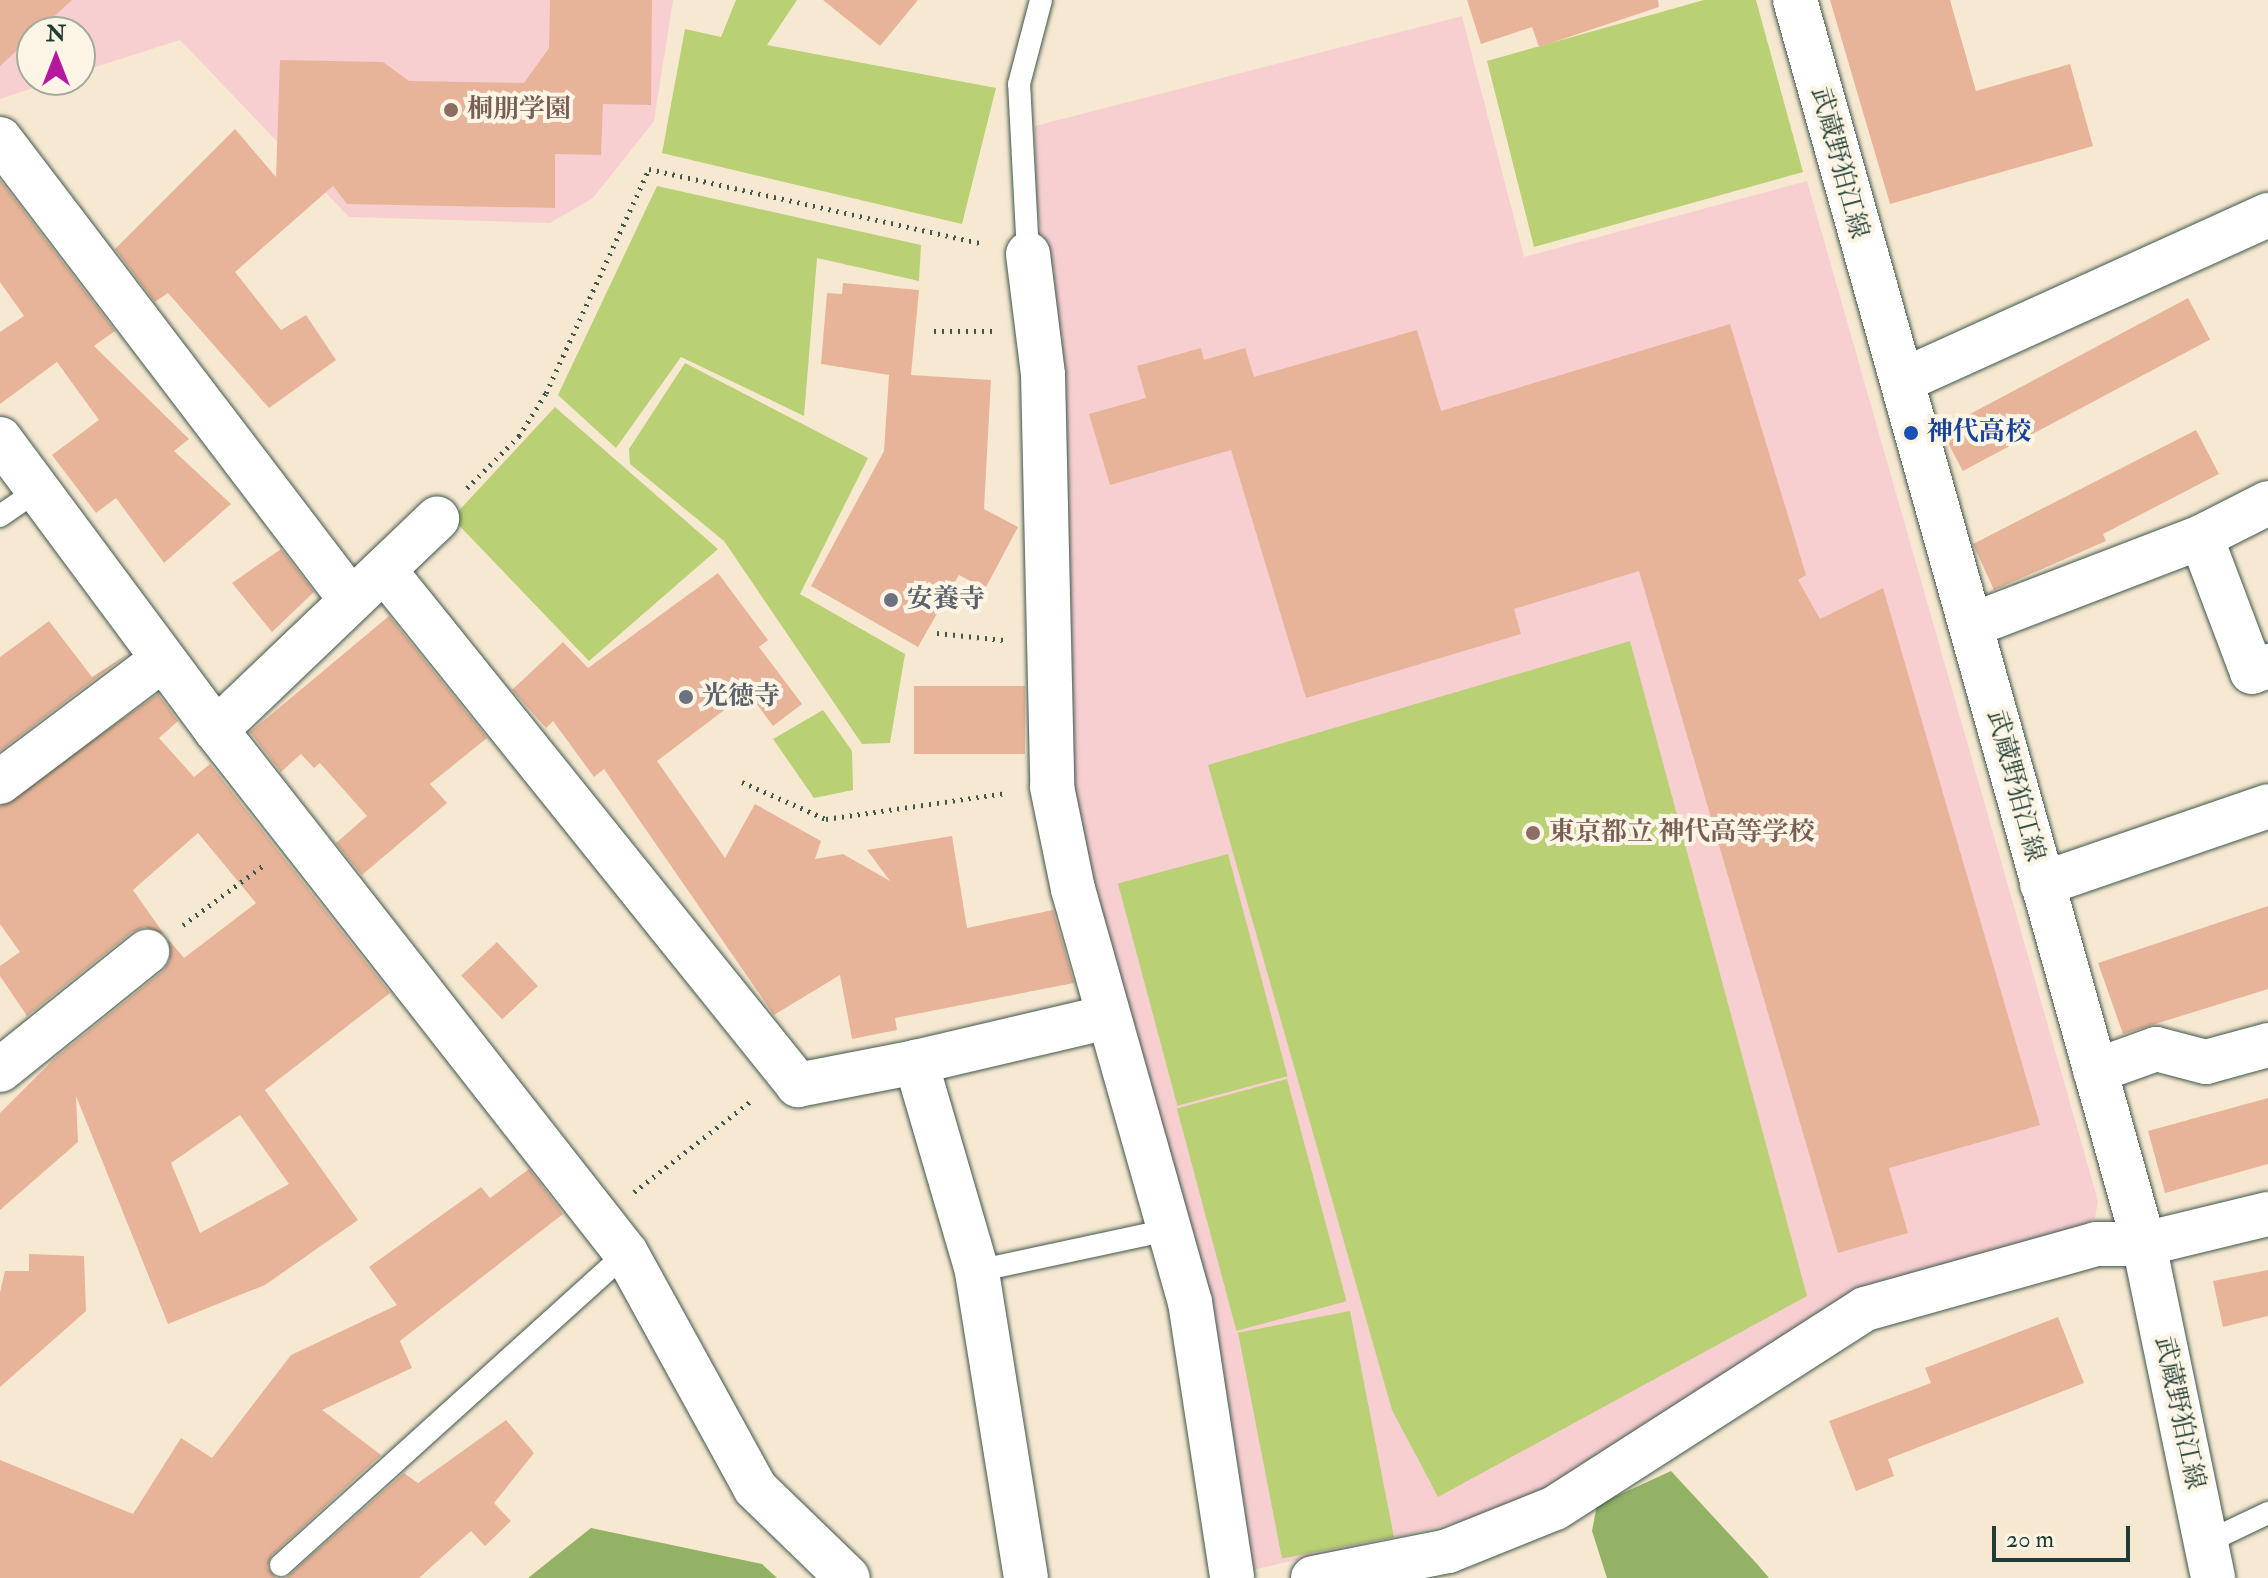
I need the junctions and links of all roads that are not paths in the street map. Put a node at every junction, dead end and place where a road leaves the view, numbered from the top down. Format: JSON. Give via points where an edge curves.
{"nodes":[{"id":1,"x":1041,"y":0,"type":"edge"},
{"id":2,"x":1795,"y":0,"type":"edge"},
{"id":3,"x":0,"y":139,"type":"edge"},
{"id":4,"x":2268,"y":215,"type":"edge"},
{"id":5,"x":1028,"y":254,"type":"joint"},
{"id":6,"x":1904,"y":380,"type":"junction"},
{"id":7,"x":0,"y":439,"type":"edge"},
{"id":8,"x":38,"y":490,"type":"junction"},
{"id":9,"x":2268,"y":503,"type":"edge"},
{"id":10,"x":0,"y":516,"type":"edge"},
{"id":11,"x":437,"y":519,"type":"road end"},
{"id":12,"x":2201,"y":537,"type":"junction"},
{"id":13,"x":384,"y":570,"type":"junction"},
{"id":14,"x":351,"y":600,"type":"junction"},
{"id":15,"x":1972,"y":625,"type":"junction"},
{"id":16,"x":163,"y":659,"type":"junction"},
{"id":17,"x":2268,"y":666,"type":"edge"},
{"id":18,"x":216,"y":730,"type":"junction"},
{"id":19,"x":0,"y":782,"type":"edge"},
{"id":20,"x":2268,"y":806,"type":"edge"},
{"id":21,"x":2042,"y":884,"type":"junction"},
{"id":22,"x":147,"y":952,"type":"road end"},
{"id":23,"x":1108,"y":1017,"type":"junction"},
{"id":24,"x":2268,"y":1045,"type":"edge"},
{"id":25,"x":6,"y":1051,"type":"edge"},
{"id":26,"x":916,"y":1062,"type":"junction"},
{"id":27,"x":2095,"y":1071,"type":"junction"},
{"id":28,"x":2268,"y":1214,"type":"edge"},
{"id":29,"x":1169,"y":1230,"type":"junction"},
{"id":30,"x":2144,"y":1244,"type":"junction"},
{"id":31,"x":626,"y":1253,"type":"junction"},
{"id":32,"x":977,"y":1271,"type":"junction"},
{"id":33,"x":2268,"y":1513,"type":"edge"},
{"id":34,"x":2209,"y":1560,"type":"edge"},
{"id":35,"x":281,"y":1565,"type":"dead end"},
{"id":36,"x":848,"y":1578,"type":"edge"},
{"id":37,"x":1026,"y":1578,"type":"edge"},
{"id":38,"x":1232,"y":1578,"type":"edge"},
{"id":39,"x":1313,"y":1578,"type":"edge"}],
"edges":[{"from":1,"to":5,"type":"lane","via":[[1019,84]]},
{"from":2,"to":6,"type":"street","name":"武蔵野狛江線"},
{"from":3,"to":14,"type":"street"},
{"from":4,"to":6,"type":"street"},
{"from":5,"to":23,"type":"street","via":[[1038,331],[1052,787]]},
{"from":6,"to":15,"type":"street","name":"武蔵野狛江線"},
{"from":7,"to":8,"type":"street"},
{"from":8,"to":10,"type":"lane"},
{"from":8,"to":16,"type":"street"},
{"from":9,"to":12,"type":"street"},
{"from":11,"to":13,"type":"street"},
{"from":12,"to":15,"type":"street"},
{"from":12,"to":17,"type":"street","via":[[2252,672]]},
{"from":13,"to":14,"type":"street"},
{"from":13,"to":26,"type":"street","via":[[798,1085]]},
{"from":14,"to":18,"type":"street"},
{"from":15,"to":21,"type":"street","name":"武蔵野狛江線"},
{"from":16,"to":18,"type":"street"},
{"from":16,"to":19,"type":"street"},
{"from":18,"to":31,"type":"street"},
{"from":20,"to":21,"type":"street"},
{"from":21,"to":27,"type":"street","name":"武蔵野狛江線"},
{"from":22,"to":25,"type":"street"},
{"from":23,"to":26,"type":"street"},
{"from":23,"to":29,"type":"street"},
{"from":24,"to":27,"type":"street","via":[[2206,1062],[2156,1049]]},
{"from":26,"to":32,"type":"street"},
{"from":27,"to":30,"type":"street","name":"武蔵野狛江線"},
{"from":28,"to":30,"type":"street"},
{"from":29,"to":32,"type":"lane"},
{"from":29,"to":38,"type":"street","via":[[1190,1302]]},
{"from":30,"to":34,"type":"street","name":"武蔵野狛江線"},
{"from":30,"to":39,"type":"street","via":[[2096,1244],[1865,1309],[1555,1508],[1448,1551]]},
{"from":31,"to":35,"type":"lane"},
{"from":31,"to":36,"type":"street","via":[[755,1488]]},
{"from":32,"to":37,"type":"street"},
{"from":33,"to":34,"type":"lane"}]}
